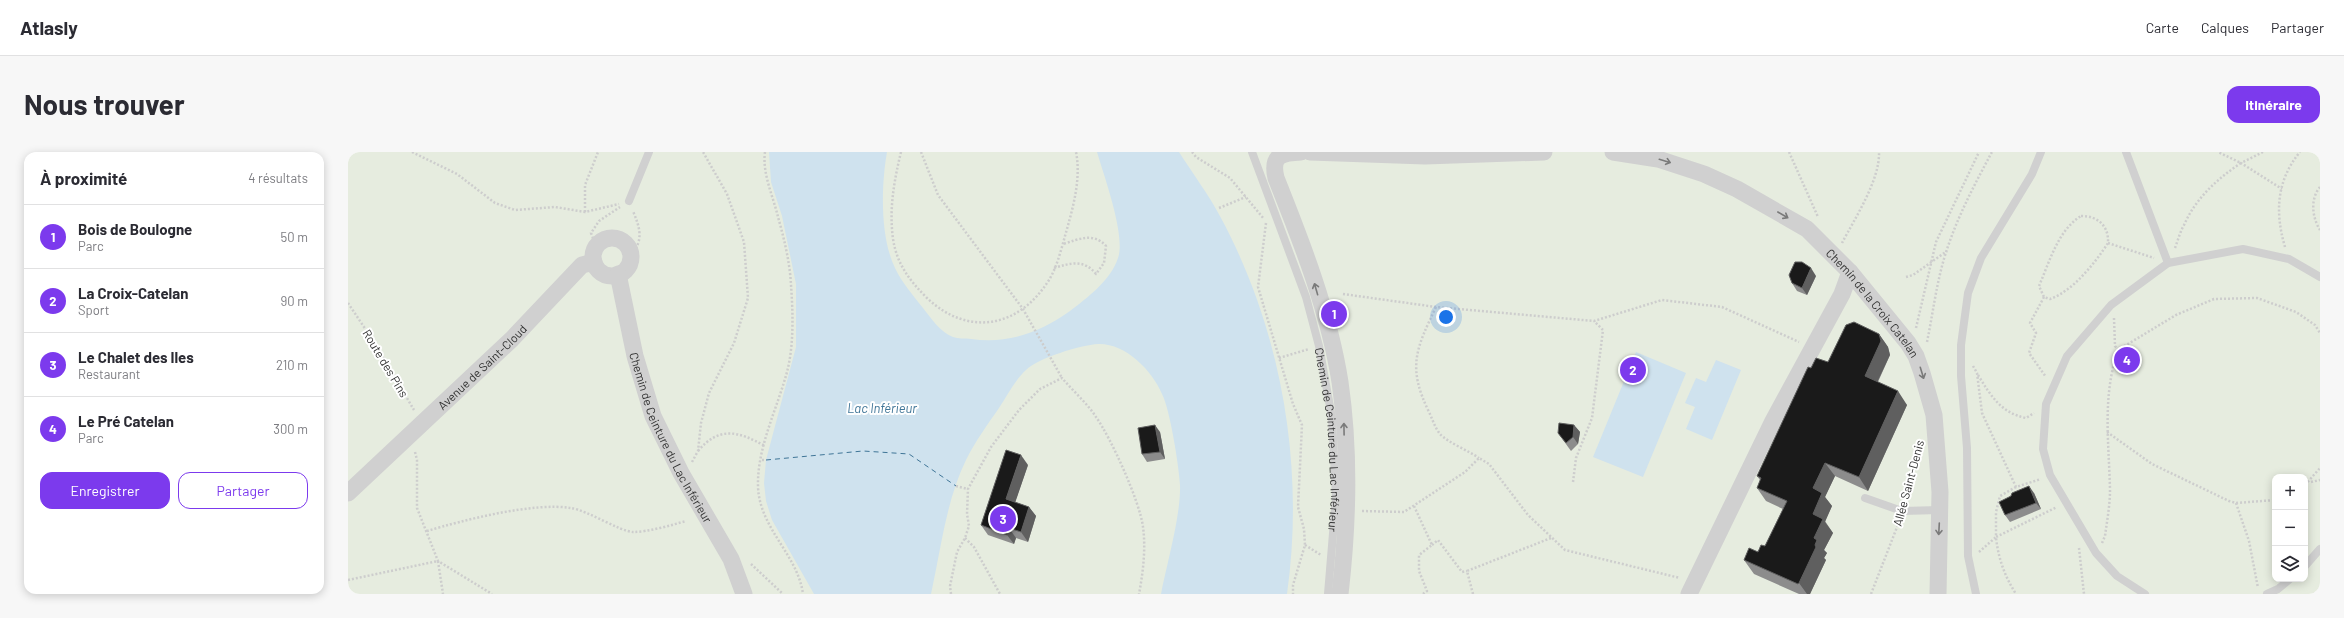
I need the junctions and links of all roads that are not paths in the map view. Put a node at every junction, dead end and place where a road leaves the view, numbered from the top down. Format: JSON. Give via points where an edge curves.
{"nodes":[{"id":1,"x":649,"y":152,"type":"edge"},
{"id":2,"x":1252,"y":152,"type":"edge"},
{"id":3,"x":1301,"y":152,"type":"edge"},
{"id":4,"x":1310,"y":152,"type":"edge"},
{"id":5,"x":1544,"y":152,"type":"edge"},
{"id":6,"x":1613,"y":152,"type":"edge"},
{"id":7,"x":2042,"y":152,"type":"edge"},
{"id":8,"x":2126,"y":152,"type":"edge"},
{"id":9,"x":1272,"y":157,"type":"edge"},
{"id":10,"x":629,"y":201,"type":"road end"},
{"id":11,"x":595,"y":254,"type":"junction"},
{"id":12,"x":2168,"y":263,"type":"junction"},
{"id":13,"x":1850,"y":272,"type":"junction"},
{"id":14,"x":618,"y":274,"type":"junction"},
{"id":15,"x":2320,"y":277,"type":"edge"},
{"id":16,"x":367,"y":473,"type":"junction"},
{"id":17,"x":348,"y":484,"type":"edge"},
{"id":18,"x":348,"y":493,"type":"edge"},
{"id":19,"x":1865,"y":498,"type":"dead end"},
{"id":20,"x":1940,"y":510,"type":"junction"},
{"id":21,"x":2320,"y":549,"type":"edge"},
{"id":22,"x":2308,"y":563,"type":"edge"},
{"id":23,"x":2286,"y":582,"type":"edge"},
{"id":24,"x":1691,"y":590,"type":"edge"},
{"id":25,"x":2134,"y":592,"type":"edge"},
{"id":26,"x":744,"y":594,"type":"edge"},
{"id":27,"x":1328,"y":594,"type":"edge"},
{"id":28,"x":1340,"y":594,"type":"edge"},
{"id":29,"x":1938,"y":594,"type":"edge"},
{"id":30,"x":1976,"y":594,"type":"edge"},
{"id":31,"x":2145,"y":594,"type":"edge"},
{"id":32,"x":2267,"y":594,"type":"edge"}],
"edges":[{"from":1,"to":10,"type":"lane"},
{"from":2,"to":27,"type":"lane","name":"Chemin de Ceinture du Lac Inférieur","via":[[1306,297],[1319,346],[1332,418],[1336,497]]},
{"from":3,"to":9,"type":"street"},
{"from":4,"to":5,"type":"street","via":[[1425,156]]},
{"from":6,"to":13,"type":"street","name":"Chemin de la Croix Catelan","one_way":true,"via":[[1658,159],[1704,174],[1737,189],[1807,229]]},
{"from":7,"to":30,"type":"lane","via":[[2032,174],[1981,258],[1968,293],[1961,345],[1961,376],[1967,448],[1969,561]]},
{"from":8,"to":12,"type":"lane"},
{"from":28,"to":9,"type":"street","name":"Chemin de Ceinture du Lac Inférieur","one_way":true,"via":[[1346,519],[1344,423],[1340,382],[1332,342],[1317,291],[1276,178]]},
{"from":11,"to":14,"type":"street","via":[[596,268],[605,274]]},
{"from":11,"to":14,"type":"street","via":[[602,241],[613,238],[627,245],[631,254],[628,266]]},
{"from":11,"to":16,"type":"street","name":"Avenue de Saint-Cloud","via":[[582,264],[512,339]]},
{"from":12,"to":15,"type":"lane","via":[[2243,249],[2289,259]]},
{"from":12,"to":25,"type":"lane","via":[[2111,305],[2067,356],[2046,404],[2043,449],[2050,475],[2096,553]]},
{"from":13,"to":20,"type":"street","name":"Chemin de la Croix Catelan","one_way":true,"via":[[1916,356],[1934,416]]},
{"from":13,"to":24,"type":"street","via":[[1842,294],[1773,421]]},
{"from":14,"to":26,"type":"street","name":"Chemin de Ceinture du Lac Inférieur","via":[[635,356],[654,416],[681,473],[731,559]]},
{"from":16,"to":17,"type":"street","name":"Avenue de Saint-Cloud"},
{"from":16,"to":18,"type":"street","name":"Avenue de Saint-Cloud"},
{"from":19,"to":20,"type":"lane","via":[[1902,511]]},
{"from":20,"to":29,"type":"street","name":"Chemin de la Croix Catelan","one_way":true},
{"from":21,"to":22,"type":"lane"},
{"from":23,"to":32,"type":"lane"},
{"from":25,"to":31,"type":"lane"}]}
